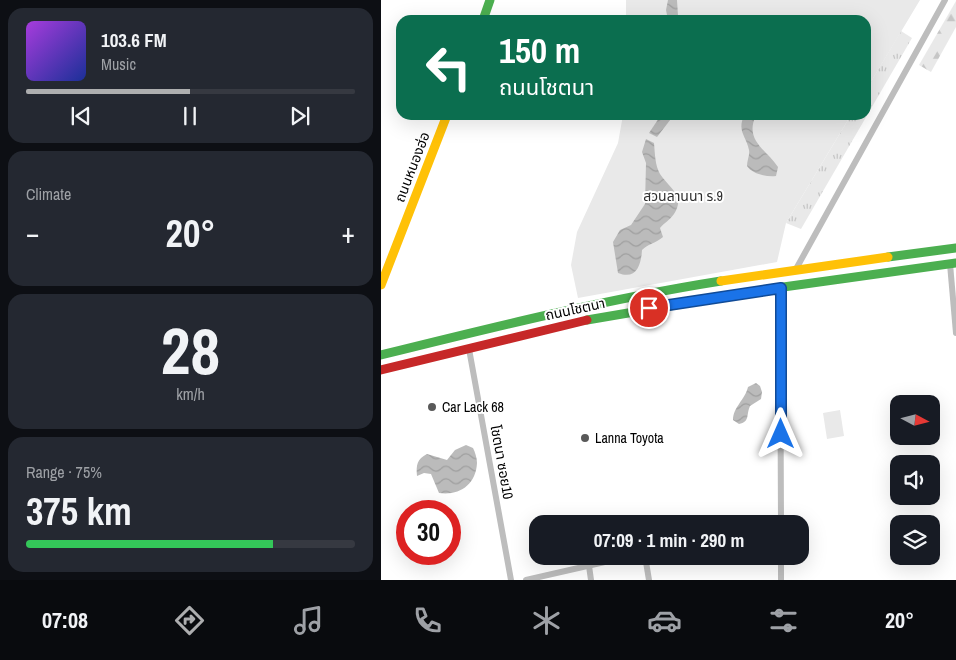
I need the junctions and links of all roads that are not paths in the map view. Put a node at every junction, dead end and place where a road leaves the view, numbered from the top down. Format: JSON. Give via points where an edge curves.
{"nodes":[{"id":1,"x":490,"y":0,"type":"edge"},
{"id":2,"x":945,"y":0,"type":"edge"},
{"id":3,"x":485,"y":15,"type":"edge"},
{"id":4,"x":445,"y":120,"type":"edge"},
{"id":5,"x":956,"y":248,"type":"edge"},
{"id":6,"x":953,"y":264,"type":"edge"},
{"id":7,"x":795,"y":269,"type":"junction"},
{"id":8,"x":381,"y":285,"type":"edge"},
{"id":9,"x":781,"y":288,"type":"junction"},
{"id":10,"x":523,"y":320,"type":"junction"},
{"id":11,"x":956,"y":333,"type":"edge"},
{"id":12,"x":526,"y":334,"type":"junction"},
{"id":13,"x":469,"y":348,"type":"junction"},
{"id":14,"x":384,"y":353,"type":"edge"},
{"id":15,"x":381,"y":370,"type":"edge"},
{"id":16,"x":781,"y":515,"type":"edge"},
{"id":17,"x":593,"y":565,"type":"edge"},
{"id":18,"x":646,"y":565,"type":"edge"},
{"id":19,"x":781,"y":565,"type":"edge"},
{"id":20,"x":589,"y":566,"type":"junction"},
{"id":21,"x":542,"y":578,"type":"edge"},
{"id":22,"x":511,"y":580,"type":"edge"},
{"id":23,"x":526,"y":580,"type":"edge"},
{"id":24,"x":591,"y":580,"type":"edge"},
{"id":25,"x":649,"y":580,"type":"edge"},
{"id":26,"x":781,"y":580,"type":"edge"}],
"edges":[{"from":1,"to":3,"type":"main road"},
{"from":2,"to":7,"type":"street"},
{"from":4,"to":8,"type":"main road","name":"ถนนหนองฮ่อ"},
{"from":5,"to":7,"type":"main road","name":"ถนนโชตนา"},
{"from":6,"to":9,"type":"main road","name":"ถนนโชตนา"},
{"from":6,"to":11,"type":"street"},
{"from":7,"to":10,"type":"main road","name":"ถนนโชตนา","via":[[683,287]]},
{"from":9,"to":12,"type":"main road","name":"ถนนโชตนา","via":[[684,302]]},
{"from":9,"to":16,"type":"street"},
{"from":10,"to":12,"type":"main road"},
{"from":10,"to":14,"type":"main road","name":"ถนนโชตนา"},
{"from":12,"to":13,"type":"main road","name":"ถนนโชตนา"},
{"from":13,"to":15,"type":"main road","name":"ถนนโชตนา"},
{"from":13,"to":22,"type":"street","name":"โชตนา ซอย10"},
{"from":17,"to":20,"type":"street"},
{"from":18,"to":25,"type":"street"},
{"from":19,"to":26,"type":"street"},
{"from":20,"to":21,"type":"street"},
{"from":20,"to":24,"type":"street"},
{"from":21,"to":23,"type":"street"}]}
